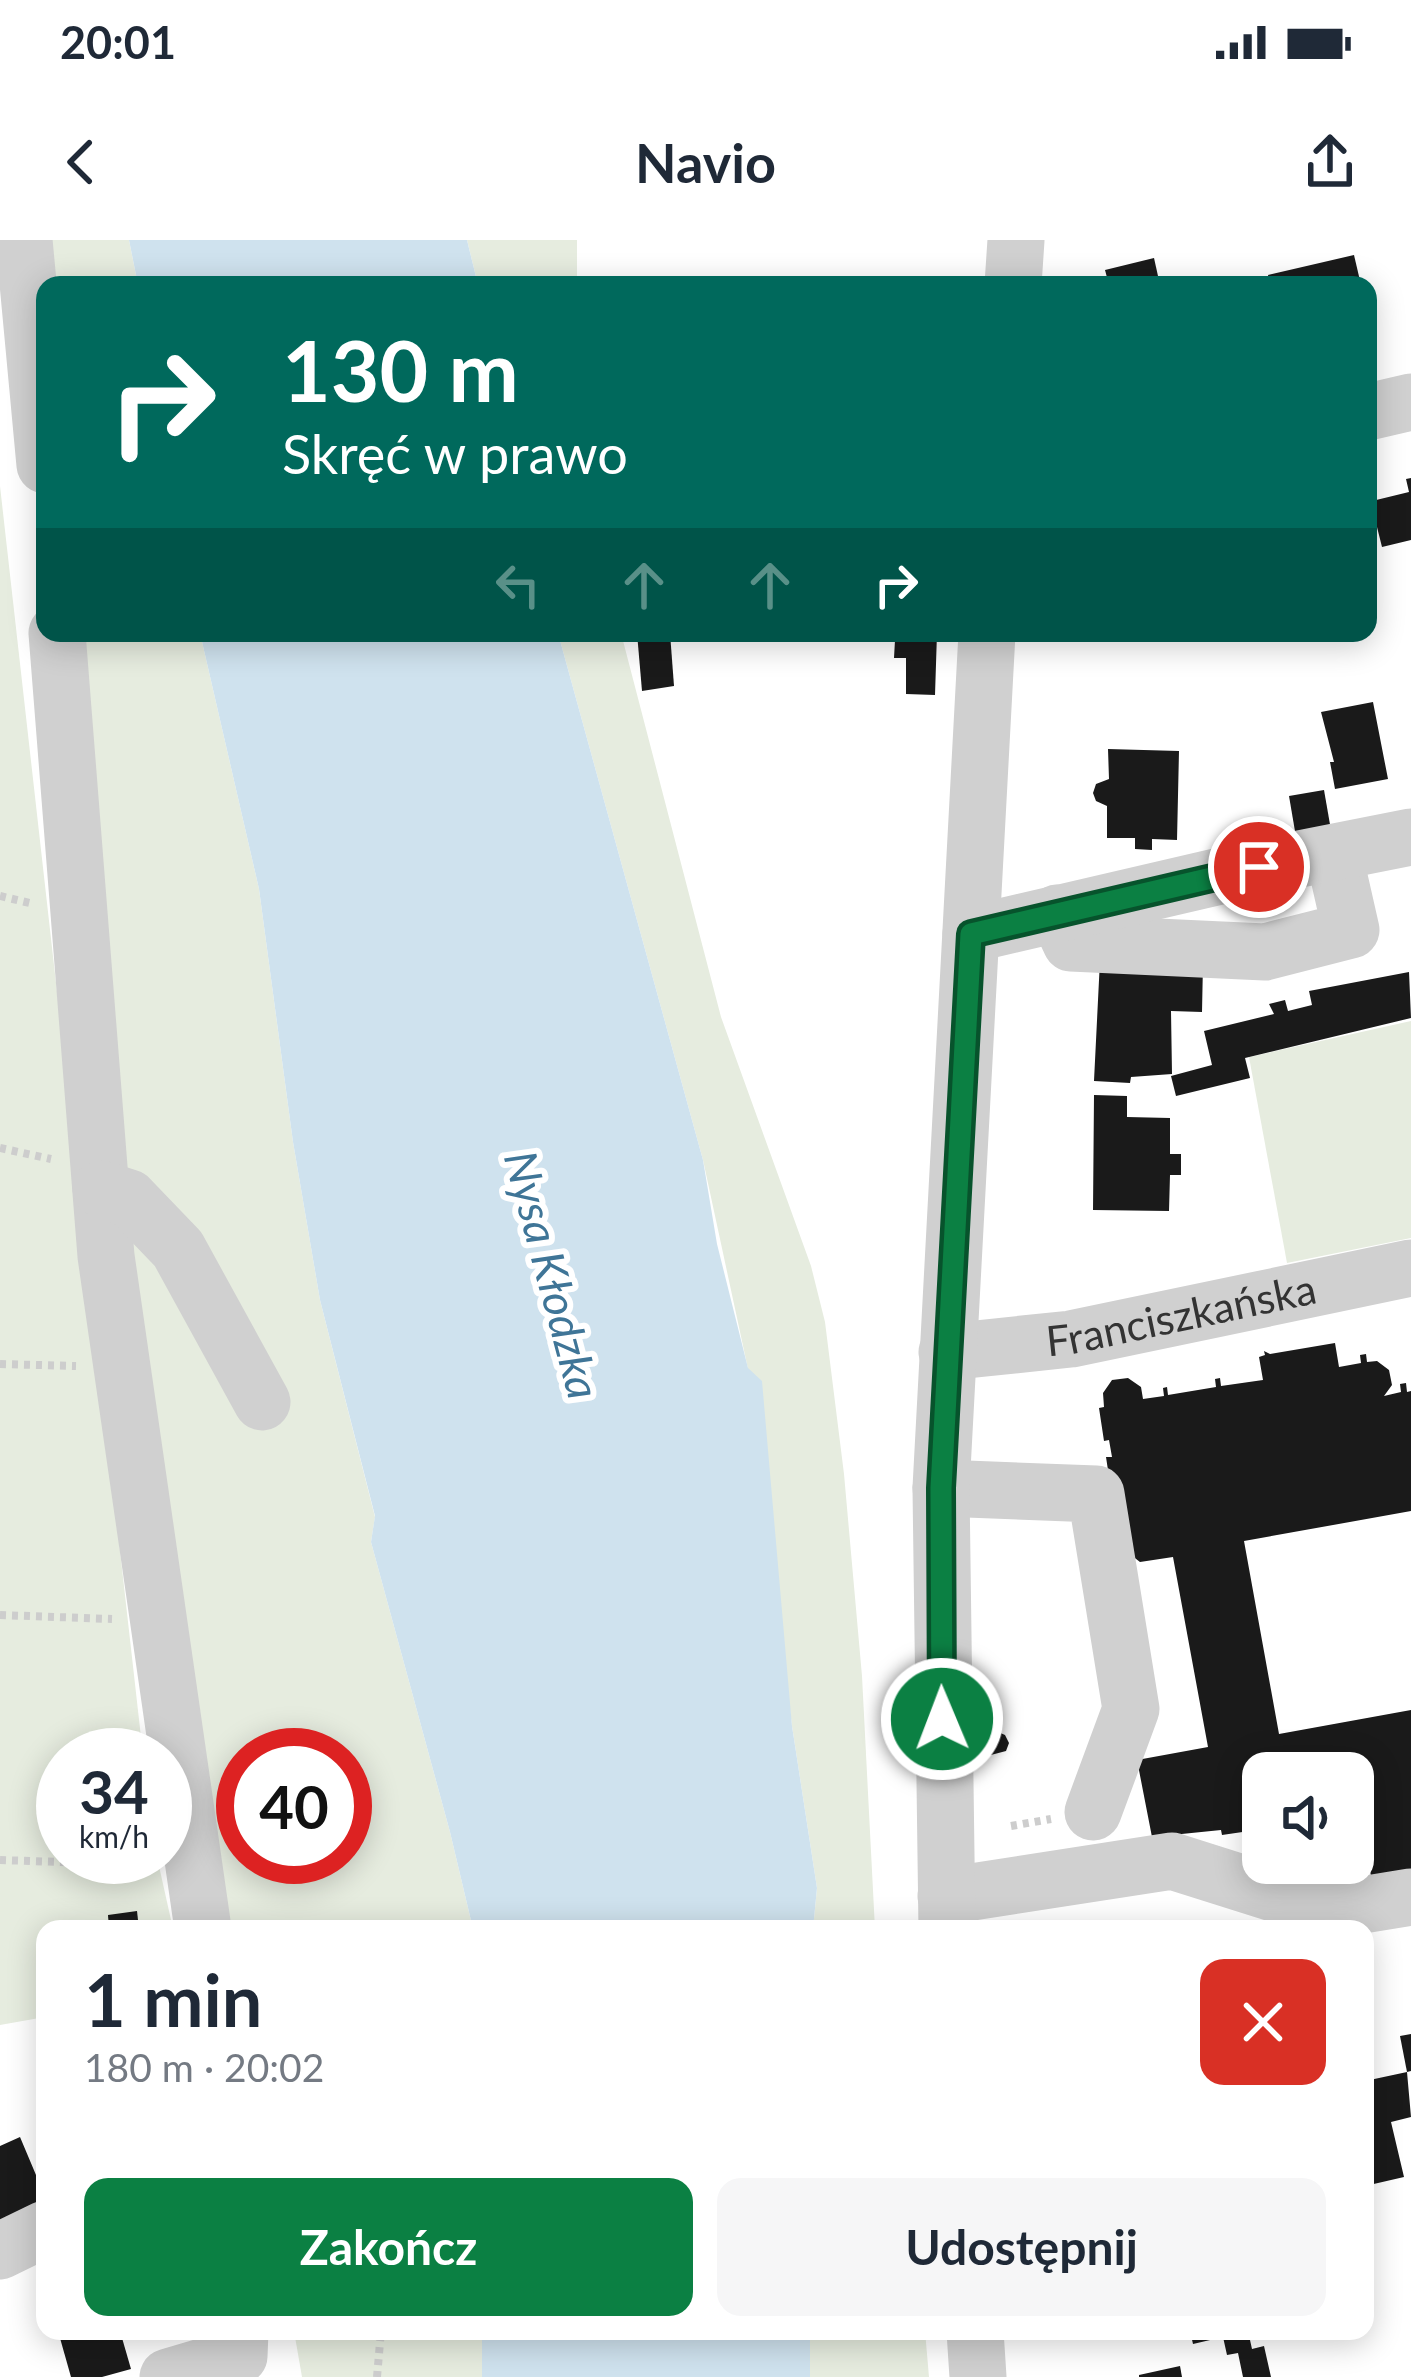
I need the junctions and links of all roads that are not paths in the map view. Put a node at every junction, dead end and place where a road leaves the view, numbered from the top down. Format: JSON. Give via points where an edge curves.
{"nodes":[{"id":1,"x":24,"y":240,"type":"edge"},
{"id":2,"x":1016,"y":240,"type":"edge"},
{"id":3,"x":1014,"y":276,"type":"edge"},
{"id":4,"x":36,"y":369,"type":"edge"},
{"id":5,"x":1411,"y":402,"type":"edge"},
{"id":6,"x":1377,"y":410,"type":"edge"},
{"id":7,"x":57,"y":642,"type":"edge"},
{"id":8,"x":987,"y":642,"type":"edge"},
{"id":9,"x":1411,"y":837,"type":"edge"},
{"id":10,"x":1334,"y":855,"type":"junction"},
{"id":11,"x":1057,"y":913,"type":"junction"},
{"id":12,"x":971,"y":934,"type":"junction"},
{"id":13,"x":101,"y":1190,"type":"junction"},
{"id":14,"x":1411,"y":1268,"type":"edge"},
{"id":15,"x":946,"y":1352,"type":"junction"},
{"id":16,"x":262,"y":1402,"type":"dead end"},
{"id":17,"x":941,"y":1488,"type":"junction"},
{"id":18,"x":1093,"y":1811,"type":"dead end"},
{"id":19,"x":1411,"y":1898,"type":"edge"},
{"id":20,"x":947,"y":1912,"type":"edge"},
{"id":21,"x":202,"y":1920,"type":"edge"},
{"id":22,"x":36,"y":2233,"type":"edge"},
{"id":23,"x":0,"y":2251,"type":"edge"},
{"id":24,"x":240,"y":2340,"type":"edge"},
{"id":25,"x":975,"y":2340,"type":"edge"},
{"id":26,"x":168,"y":2377,"type":"edge"},
{"id":27,"x":978,"y":2377,"type":"edge"}],
"edges":[{"from":1,"to":4,"type":"street"},
{"from":2,"to":3,"type":"street"},
{"from":5,"to":6,"type":"street"},
{"from":7,"to":13,"type":"street"},
{"from":8,"to":12,"type":"street"},
{"from":9,"to":10,"type":"street"},
{"from":10,"to":11,"type":"street"},
{"from":10,"to":11,"type":"street","via":[[1351,930],[1265,952],[1071,943]]},
{"from":11,"to":12,"type":"street"},
{"from":12,"to":15,"type":"street"},
{"from":13,"to":16,"type":"street","via":[[129,1198],[178,1249]]},
{"from":13,"to":21,"type":"street"},
{"from":14,"to":15,"type":"street","name":"Franciszkańska","via":[[1071,1339]]},
{"from":15,"to":17,"type":"street"},
{"from":17,"to":18,"type":"street","via":[[1096,1494],[1131,1709]]},
{"from":17,"to":20,"type":"street"},
{"from":19,"to":20,"type":"street","via":[[1295,1900],[1172,1861]]},
{"from":22,"to":23,"type":"street"},
{"from":24,"to":26,"type":"street","via":[[239,2356]]},
{"from":25,"to":27,"type":"street"}]}
